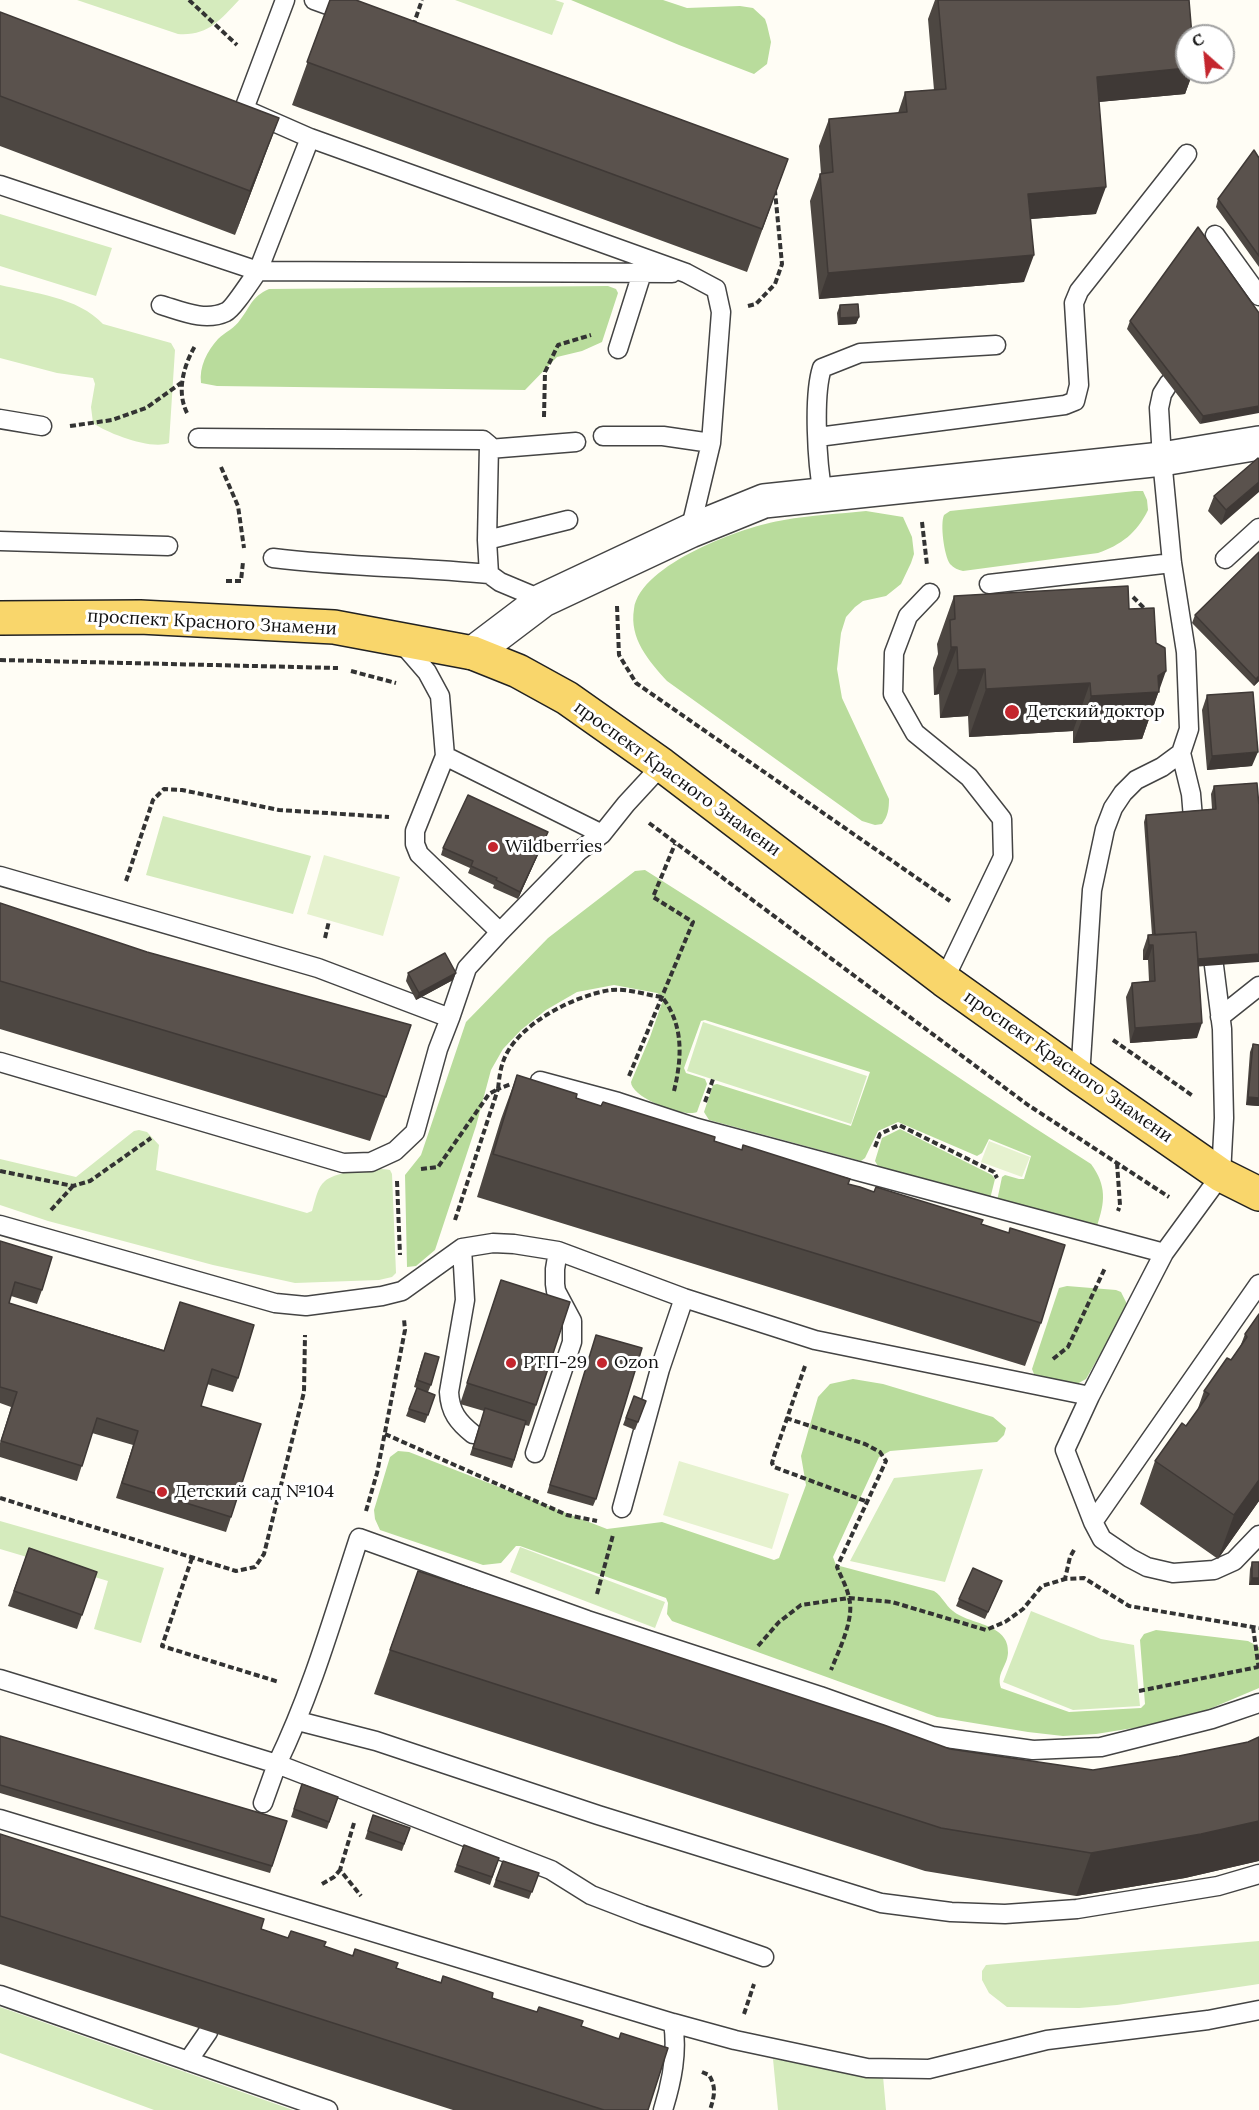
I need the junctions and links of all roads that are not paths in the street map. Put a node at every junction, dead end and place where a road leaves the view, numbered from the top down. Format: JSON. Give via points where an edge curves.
{"nodes":[{"id":1,"x":285,"y":0,"type":"edge"},
{"id":2,"x":314,"y":0,"type":"edge"},
{"id":3,"x":410,"y":35,"type":"edge"},
{"id":4,"x":222,"y":101,"type":"edge"},
{"id":5,"x":244,"y":109,"type":"junction"},
{"id":6,"x":310,"y":138,"type":"junction"},
{"id":7,"x":1187,"y":154,"type":"dead end"},
{"id":8,"x":0,"y":184,"type":"edge"},
{"id":9,"x":1215,"y":235,"type":"dead end"},
{"id":10,"x":258,"y":271,"type":"junction"},
{"id":11,"x":642,"y":273,"type":"junction"},
{"id":12,"x":686,"y":273,"type":"junction"},
{"id":13,"x":1259,"y":296,"type":"edge"},
{"id":14,"x":161,"y":305,"type":"dead end"},
{"id":15,"x":996,"y":345,"type":"dead end"},
{"id":16,"x":618,"y":349,"type":"dead end"},
{"id":17,"x":1169,"y":383,"type":"edge"},
{"id":18,"x":0,"y":419,"type":"edge"},
{"id":19,"x":42,"y":426,"type":"road end"},
{"id":20,"x":603,"y":436,"type":"dead end"},
{"id":21,"x":818,"y":437,"type":"junction"},
{"id":22,"x":198,"y":438,"type":"dead end"},
{"id":23,"x":576,"y":442,"type":"dead end"},
{"id":24,"x":711,"y":442,"type":"junction"},
{"id":25,"x":1259,"y":443,"type":"edge"},
{"id":26,"x":489,"y":449,"type":"junction"},
{"id":27,"x":1162,"y":459,"type":"junction"},
{"id":28,"x":823,"y":494,"type":"junction"},
{"id":29,"x":568,"y":520,"type":"dead end"},
{"id":30,"x":1259,"y":528,"type":"edge"},
{"id":31,"x":690,"y":531,"type":"junction"},
{"id":32,"x":487,"y":540,"type":"junction"},
{"id":33,"x":0,"y":541,"type":"edge"},
{"id":34,"x":168,"y":546,"type":"dead end"},
{"id":35,"x":273,"y":558,"type":"dead end"},
{"id":36,"x":1225,"y":559,"type":"dead end"},
{"id":37,"x":1172,"y":562,"type":"junction"},
{"id":38,"x":489,"y":574,"type":"junction"},
{"id":39,"x":989,"y":584,"type":"dead end"},
{"id":40,"x":930,"y":593,"type":"dead end"},
{"id":41,"x":543,"y":600,"type":"junction"},
{"id":42,"x":0,"y":618,"type":"edge"},
{"id":43,"x":398,"y":639,"type":"junction"},
{"id":44,"x":473,"y":653,"type":"junction"},
{"id":45,"x":1181,"y":753,"type":"junction"},
{"id":46,"x":445,"y":756,"type":"junction"},
{"id":47,"x":662,"y":765,"type":"junction"},
{"id":48,"x":1193,"y":818,"type":"edge"},
{"id":49,"x":602,"y":834,"type":"junction"},
{"id":50,"x":0,"y":876,"type":"edge"},
{"id":51,"x":1209,"y":919,"type":"edge"},
{"id":52,"x":500,"y":932,"type":"junction"},
{"id":53,"x":944,"y":980,"type":"junction"},
{"id":54,"x":1259,"y":986,"type":"edge"},
{"id":55,"x":1220,"y":1017,"type":"junction"},
{"id":56,"x":450,"y":1018,"type":"junction"},
{"id":57,"x":0,"y":1062,"type":"edge"},
{"id":58,"x":1080,"y":1077,"type":"junction"},
{"id":59,"x":540,"y":1081,"type":"edge"},
{"id":60,"x":1221,"y":1175,"type":"junction"},
{"id":61,"x":1259,"y":1194,"type":"edge"},
{"id":62,"x":0,"y":1225,"type":"edge"},
{"id":63,"x":462,"y":1248,"type":"junction"},
{"id":64,"x":558,"y":1251,"type":"junction"},
{"id":65,"x":1164,"y":1253,"type":"junction"},
{"id":66,"x":1259,"y":1284,"type":"edge"},
{"id":67,"x":684,"y":1298,"type":"junction"},
{"id":68,"x":1090,"y":1396,"type":"junction"},
{"id":69,"x":473,"y":1434,"type":"dead end"},
{"id":70,"x":535,"y":1453,"type":"dead end"},
{"id":71,"x":619,"y":1517,"type":"road end"},
{"id":72,"x":1093,"y":1522,"type":"junction"},
{"id":73,"x":1259,"y":1535,"type":"edge"},
{"id":74,"x":0,"y":1679,"type":"edge"},
{"id":75,"x":1259,"y":1703,"type":"edge"},
{"id":76,"x":298,"y":1721,"type":"junction"},
{"id":77,"x":277,"y":1764,"type":"junction"},
{"id":78,"x":263,"y":1803,"type":"dead end"},
{"id":79,"x":0,"y":1819,"type":"edge"},
{"id":80,"x":1259,"y":1874,"type":"edge"},
{"id":81,"x":246,"y":1894,"type":"junction"},
{"id":82,"x":244,"y":1913,"type":"edge"},
{"id":83,"x":764,"y":1956,"type":"road end"},
{"id":84,"x":0,"y":1995,"type":"edge"},
{"id":85,"x":1259,"y":2010,"type":"edge"},
{"id":86,"x":673,"y":2023,"type":"junction"},
{"id":87,"x":208,"y":2032,"type":"edge"},
{"id":88,"x":189,"y":2061,"type":"junction"},
{"id":89,"x":328,"y":2110,"type":"edge"},
{"id":90,"x":663,"y":2110,"type":"edge"}],
"edges":[{"from":1,"to":5,"type":"lane"},
{"from":2,"to":3,"type":"lane"},
{"from":4,"to":5,"type":"lane"},
{"from":5,"to":6,"type":"lane"},
{"from":6,"to":10,"type":"lane"},
{"from":6,"to":12,"type":"lane"},
{"from":7,"to":21,"type":"lane","via":[[1079,291],[1074,303],[1079,385],[1075,401]]},
{"from":8,"to":10,"type":"lane"},
{"from":9,"to":13,"type":"lane"},
{"from":10,"to":11,"type":"lane"},
{"from":10,"to":14,"type":"lane","via":[[228,312],[197,315]]},
{"from":11,"to":12,"type":"lane"},
{"from":11,"to":16,"type":"lane"},
{"from":12,"to":24,"type":"lane","via":[[716,289],[721,312]]},
{"from":15,"to":21,"type":"lane","via":[[860,353],[822,368],[818,383]]},
{"from":17,"to":27,"type":"lane","via":[[1161,394],[1159,408]]},
{"from":18,"to":19,"type":"lane"},
{"from":20,"to":24,"type":"lane","via":[[663,435]]},
{"from":21,"to":28,"type":"lane"},
{"from":22,"to":26,"type":"lane","via":[[476,439],[489,445]]},
{"from":23,"to":26,"type":"lane"},
{"from":24,"to":31,"type":"lane"},
{"from":25,"to":27,"type":"street"},
{"from":26,"to":32,"type":"lane"},
{"from":27,"to":28,"type":"street"},
{"from":27,"to":37,"type":"lane"},
{"from":28,"to":31,"type":"street","via":[[764,501]]},
{"from":29,"to":32,"type":"lane"},
{"from":30,"to":36,"type":"lane"},
{"from":31,"to":41,"type":"street"},
{"from":32,"to":38,"type":"lane"},
{"from":33,"to":34,"type":"lane"},
{"from":35,"to":38,"type":"lane"},
{"from":37,"to":39,"type":"lane"},
{"from":37,"to":45,"type":"lane","via":[[1190,729]]},
{"from":38,"to":41,"type":"lane"},
{"from":40,"to":53,"type":"lane","via":[[908,616],[897,644],[893,694],[915,733],[969,777],[1002,819],[1003,857]]},
{"from":41,"to":44,"type":"street"},
{"from":42,"to":43,"type":"main road","name":"проспект Красного Знамени","via":[[140,617],[256,622],[334,627]]},
{"from":43,"to":44,"type":"main road","name":"проспект Красного Знамени"},
{"from":43,"to":46,"type":"lane","via":[[427,672],[440,696]]},
{"from":44,"to":47,"type":"main road","name":"проспект Красного Знамени","via":[[518,671],[567,698]]},
{"from":45,"to":48,"type":"lane"},
{"from":45,"to":58,"type":"lane","via":[[1136,780],[1113,808],[1105,829],[1092,890]]},
{"from":46,"to":49,"type":"lane"},
{"from":46,"to":52,"type":"lane","via":[[415,831],[415,844],[419,854]]},
{"from":47,"to":49,"type":"lane"},
{"from":47,"to":53,"type":"main road","name":"проспект Красного Знамени"},
{"from":49,"to":52,"type":"lane","via":[[579,851]]},
{"from":50,"to":56,"type":"lane","via":[[318,968]]},
{"from":51,"to":55,"type":"lane"},
{"from":52,"to":56,"type":"lane","via":[[467,968]]},
{"from":53,"to":58,"type":"main road","name":"проспект Красного Знамени"},
{"from":54,"to":55,"type":"lane"},
{"from":55,"to":60,"type":"lane","via":[[1224,1118]]},
{"from":56,"to":57,"type":"lane","via":[[415,1132],[395,1151],[371,1162],[343,1163]]},
{"from":58,"to":60,"type":"main road","name":"проспект Красного Знамени"},
{"from":59,"to":65,"type":"lane"},
{"from":60,"to":61,"type":"main road","name":"проспект Красного Знамени"},
{"from":60,"to":65,"type":"lane"},
{"from":62,"to":63,"type":"lane","via":[[275,1303],[306,1306],[402,1291]]},
{"from":63,"to":64,"type":"lane","via":[[493,1243]]},
{"from":63,"to":69,"type":"lane","via":[[465,1300],[449,1392],[450,1406],[459,1423]]},
{"from":64,"to":67,"type":"lane"},
{"from":64,"to":70,"type":"lane","via":[[556,1292],[572,1321],[572,1342]]},
{"from":65,"to":68,"type":"lane"},
{"from":66,"to":72,"type":"lane"},
{"from":67,"to":68,"type":"lane","via":[[815,1340]]},
{"from":67,"to":71,"type":"lane"},
{"from":68,"to":72,"type":"lane","via":[[1065,1450]]},
{"from":72,"to":73,"type":"lane","via":[[1102,1539],[1130,1558],[1173,1573],[1214,1570],[1234,1561]]},
{"from":74,"to":77,"type":"lane"},
{"from":75,"to":76,"type":"lane","via":[[1101,1747],[1033,1750],[932,1736],[587,1620],[359,1538]]},
{"from":76,"to":77,"type":"lane"},
{"from":76,"to":80,"type":"lane","via":[[376,1741],[881,1903],[1005,1914],[1077,1909],[1218,1886]]},
{"from":77,"to":78,"type":"lane"},
{"from":77,"to":83,"type":"lane","via":[[551,1870],[591,1895]]},
{"from":79,"to":81,"type":"lane"},
{"from":81,"to":82,"type":"lane"},
{"from":81,"to":86,"type":"lane"},
{"from":84,"to":88,"type":"lane"},
{"from":85,"to":86,"type":"lane","via":[[1047,2040],[929,2069],[867,2068]]},
{"from":86,"to":90,"type":"lane","via":[[675,2061]]},
{"from":87,"to":88,"type":"lane"},
{"from":88,"to":89,"type":"lane"}]}
